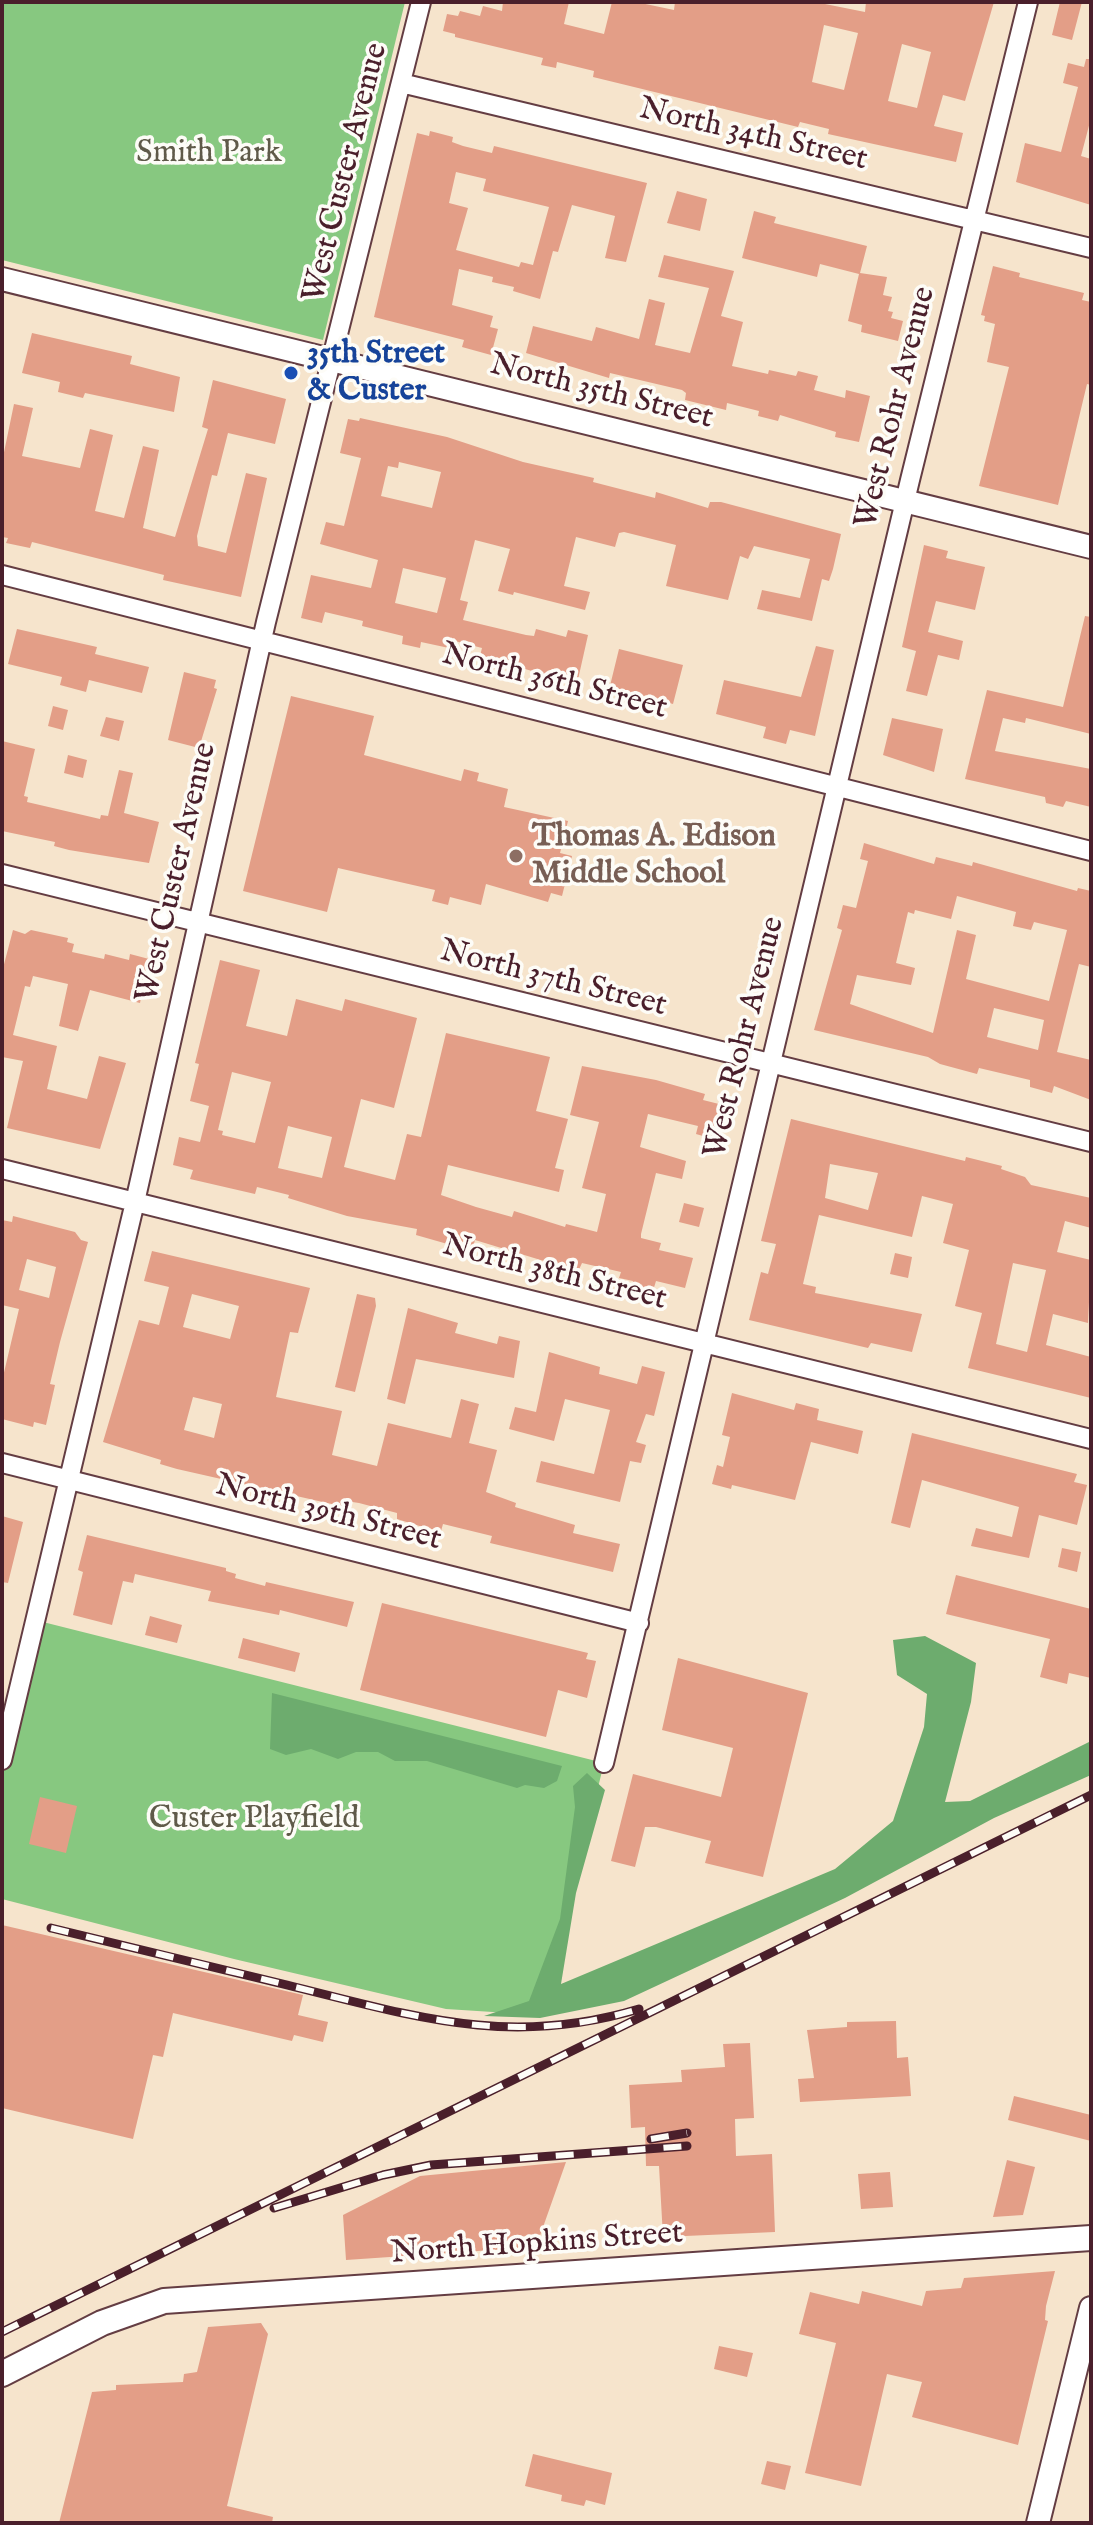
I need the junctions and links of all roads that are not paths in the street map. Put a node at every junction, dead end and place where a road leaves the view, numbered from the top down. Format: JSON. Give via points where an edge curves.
{"nodes":[{"id":1,"x":421,"y":2,"type":"edge"},
{"id":2,"x":1028,"y":2,"type":"edge"},
{"id":3,"x":401,"y":83,"type":"junction"},
{"id":4,"x":973,"y":219,"type":"junction"},
{"id":5,"x":1091,"y":248,"type":"edge"},
{"id":6,"x":2,"y":279,"type":"edge"},
{"id":7,"x":330,"y":361,"type":"junction"},
{"id":8,"x":905,"y":499,"type":"junction"},
{"id":9,"x":1091,"y":547,"type":"edge"},
{"id":10,"x":2,"y":575,"type":"edge"},
{"id":11,"x":262,"y":640,"type":"junction"},
{"id":12,"x":838,"y":785,"type":"junction"},
{"id":13,"x":1091,"y":851,"type":"edge"},
{"id":14,"x":2,"y":874,"type":"edge"},
{"id":15,"x":197,"y":922,"type":"junction"},
{"id":16,"x":770,"y":1065,"type":"junction"},
{"id":17,"x":1091,"y":1142,"type":"edge"},
{"id":18,"x":2,"y":1169,"type":"edge"},
{"id":19,"x":135,"y":1202,"type":"junction"},
{"id":20,"x":705,"y":1342,"type":"junction"},
{"id":21,"x":1091,"y":1439,"type":"edge"},
{"id":22,"x":2,"y":1463,"type":"edge"},
{"id":23,"x":68,"y":1479,"type":"junction"},
{"id":24,"x":639,"y":1623,"type":"junction"},
{"id":25,"x":2,"y":1758,"type":"edge"},
{"id":26,"x":604,"y":1763,"type":"dead end"},
{"id":27,"x":1091,"y":2238,"type":"edge"},
{"id":28,"x":1091,"y":2308,"type":"edge"},
{"id":29,"x":2,"y":2374,"type":"edge"},
{"id":30,"x":1038,"y":2523,"type":"edge"}],
"edges":[{"from":1,"to":3,"type":"street","name":"West Custer Avenue"},
{"from":2,"to":4,"type":"street","name":"West Rohr Avenue"},
{"from":3,"to":4,"type":"street","name":"North 34th Street"},
{"from":3,"to":7,"type":"street","name":"West Custer Avenue"},
{"from":4,"to":5,"type":"street","name":"North 34th Street"},
{"from":4,"to":8,"type":"street","name":"West Rohr Avenue"},
{"from":6,"to":7,"type":"street","name":"North 35th Street"},
{"from":7,"to":8,"type":"street","name":"North 35th Street"},
{"from":7,"to":11,"type":"street","name":"West Custer Avenue"},
{"from":8,"to":9,"type":"street","name":"North 35th Street"},
{"from":8,"to":12,"type":"street","name":"West Rohr Avenue"},
{"from":10,"to":11,"type":"street","name":"North 36th Street"},
{"from":11,"to":12,"type":"street","name":"North 36th Street"},
{"from":11,"to":15,"type":"street","name":"West Custer Avenue"},
{"from":12,"to":13,"type":"street","name":"North 36th Street"},
{"from":12,"to":16,"type":"street","name":"West Rohr Avenue"},
{"from":14,"to":15,"type":"street","name":"North 37th Street"},
{"from":15,"to":16,"type":"street","name":"North 37th Street"},
{"from":15,"to":19,"type":"street","name":"West Custer Avenue"},
{"from":16,"to":17,"type":"street","name":"North 37th Street"},
{"from":16,"to":20,"type":"street","name":"West Rohr Avenue"},
{"from":18,"to":19,"type":"street","name":"North 38th Street"},
{"from":19,"to":20,"type":"street","name":"North 38th Street"},
{"from":19,"to":23,"type":"street","name":"West Custer Avenue"},
{"from":20,"to":21,"type":"street","name":"North 38th Street"},
{"from":20,"to":24,"type":"street","name":"West Rohr Avenue"},
{"from":22,"to":23,"type":"street","name":"North 39th Street"},
{"from":23,"to":24,"type":"street","name":"North 39th Street"},
{"from":23,"to":25,"type":"street","name":"West Custer Avenue"},
{"from":24,"to":26,"type":"street","name":"West Rohr Avenue"},
{"from":27,"to":29,"type":"main road","name":"North Hopkins Street","via":[[164,2301],[102,2323]]},
{"from":28,"to":30,"type":"street"}]}
